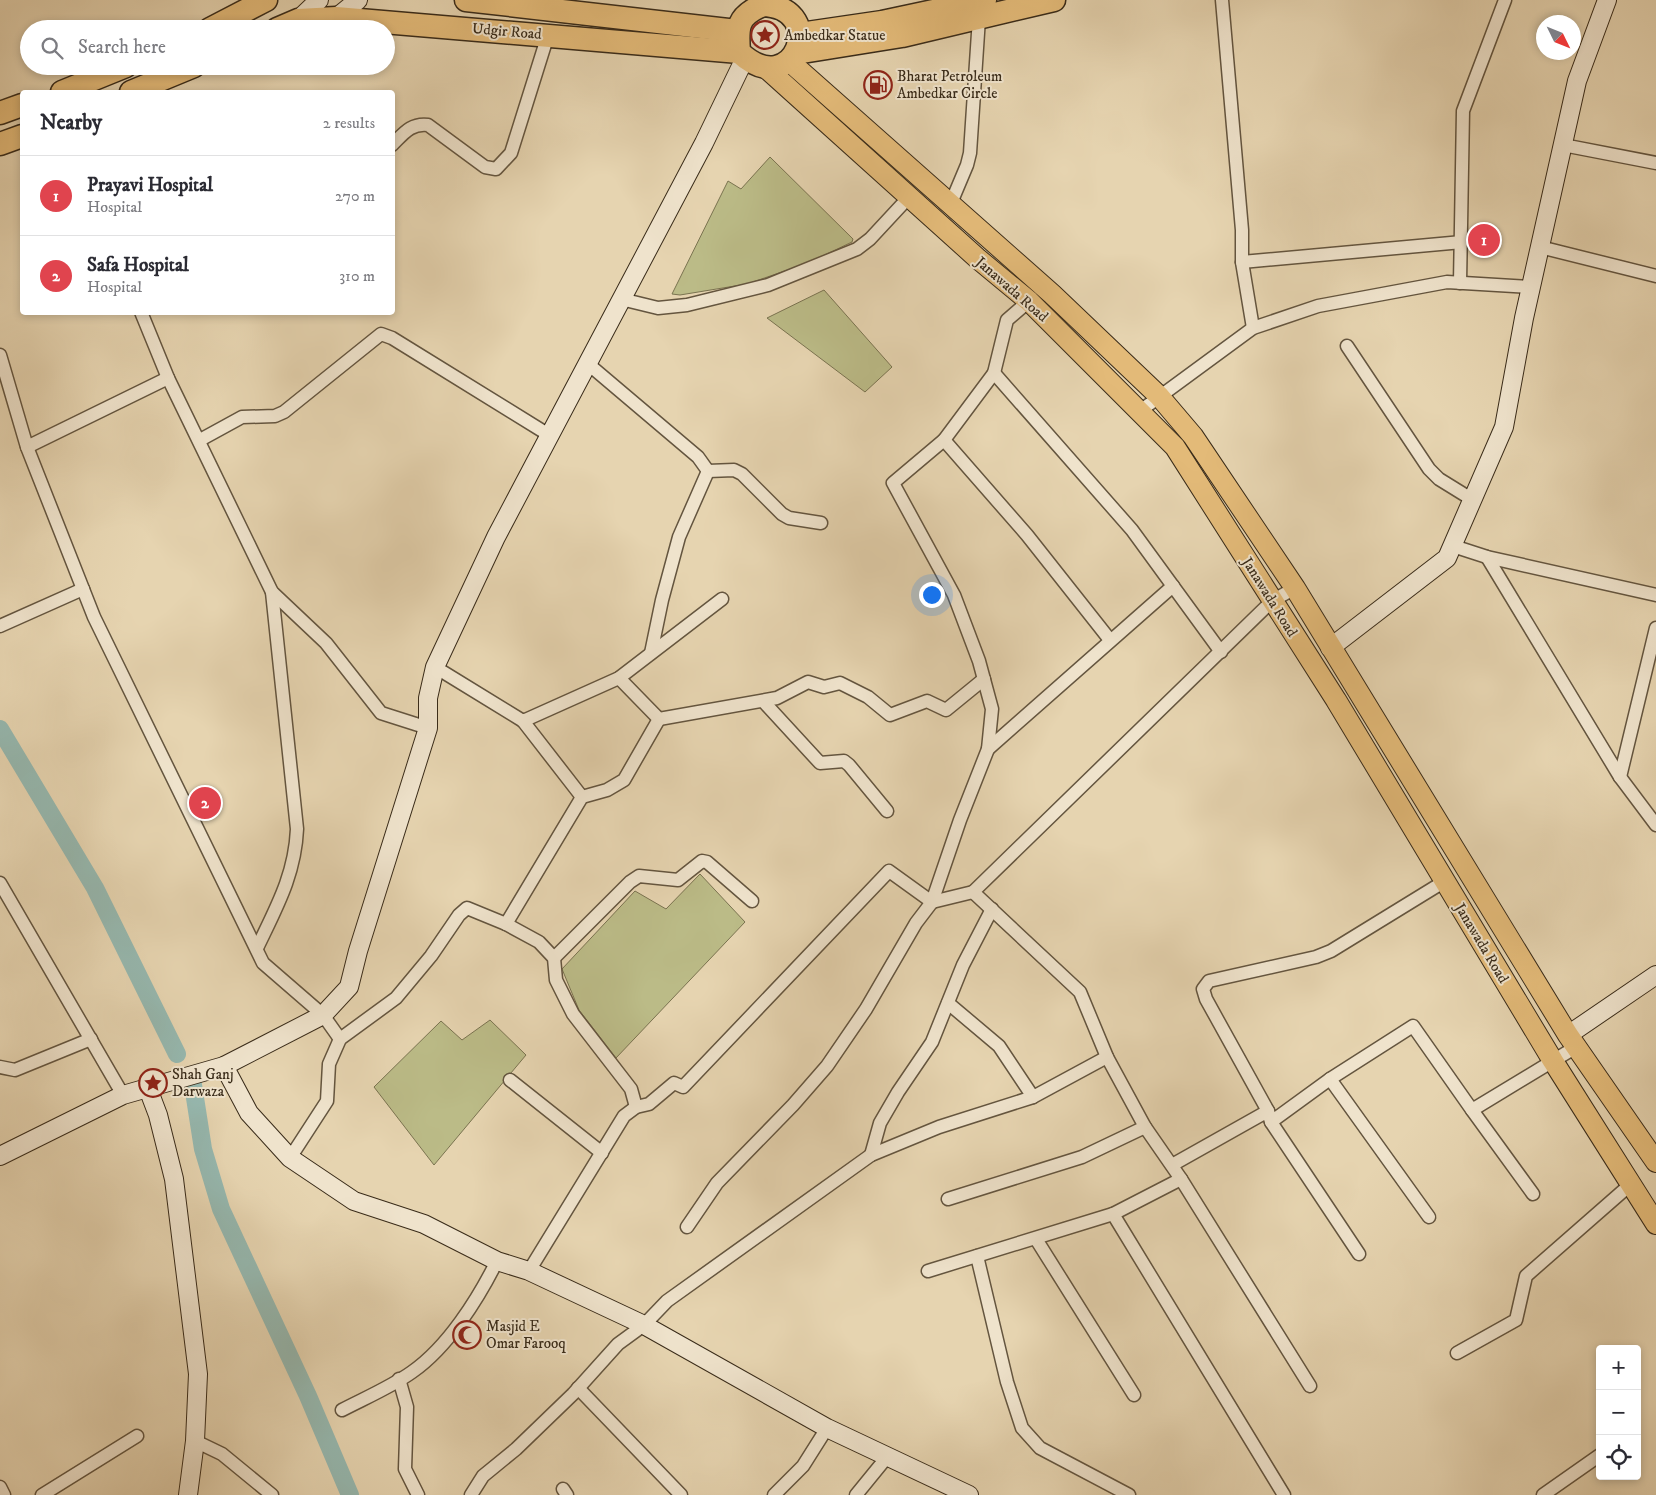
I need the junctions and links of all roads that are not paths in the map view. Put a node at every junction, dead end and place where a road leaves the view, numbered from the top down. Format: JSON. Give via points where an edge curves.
{"nodes":[{"id":1,"x":266,"y":0,"type":"edge"},
{"id":2,"x":320,"y":0,"type":"edge"},
{"id":3,"x":358,"y":0,"type":"edge"},
{"id":4,"x":466,"y":0,"type":"edge"},
{"id":5,"x":1054,"y":0,"type":"edge"},
{"id":6,"x":1222,"y":0,"type":"edge"},
{"id":7,"x":1505,"y":0,"type":"edge"},
{"id":8,"x":1607,"y":0,"type":"edge"},
{"id":9,"x":764,"y":3,"type":"edge"},
{"id":10,"x":792,"y":6,"type":"edge"},
{"id":11,"x":982,"y":9,"type":"edge"},
{"id":12,"x":336,"y":18,"type":"junction"},
{"id":13,"x":227,"y":20,"type":"edge"},
{"id":14,"x":298,"y":20,"type":"joint"},
{"id":15,"x":361,"y":20,"type":"edge"},
{"id":16,"x":395,"y":23,"type":"edge"},
{"id":17,"x":548,"y":35,"type":"junction"},
{"id":18,"x":740,"y":47,"type":"junction"},
{"id":19,"x":795,"y":49,"type":"junction"},
{"id":20,"x":766,"y":68,"type":"junction"},
{"id":21,"x":104,"y":75,"type":"edge"},
{"id":22,"x":175,"y":75,"type":"edge"},
{"id":23,"x":67,"y":90,"type":"edge"},
{"id":24,"x":144,"y":90,"type":"edge"},
{"id":25,"x":20,"y":106,"type":"edge"},
{"id":26,"x":0,"y":113,"type":"edge"},
{"id":27,"x":20,"y":137,"type":"edge"},
{"id":28,"x":395,"y":142,"type":"edge"},
{"id":29,"x":0,"y":144,"type":"edge"},
{"id":30,"x":1563,"y":145,"type":"junction"},
{"id":31,"x":1656,"y":163,"type":"edge"},
{"id":32,"x":909,"y":197,"type":"junction"},
{"id":33,"x":951,"y":203,"type":"junction"},
{"id":34,"x":1462,"y":242,"type":"junction"},
{"id":35,"x":1540,"y":247,"type":"junction"},
{"id":36,"x":1242,"y":262,"type":"junction"},
{"id":37,"x":1656,"y":276,"type":"edge"},
{"id":38,"x":1460,"y":283,"type":"junction"},
{"id":39,"x":1531,"y":287,"type":"junction"},
{"id":40,"x":621,"y":299,"type":"junction"},
{"id":41,"x":1029,"y":301,"type":"junction"},
{"id":42,"x":142,"y":315,"type":"edge"},
{"id":43,"x":1253,"y":328,"type":"junction"},
{"id":44,"x":1347,"y":346,"type":"dead end"},
{"id":45,"x":0,"y":355,"type":"edge"},
{"id":46,"x":587,"y":363,"type":"junction"},
{"id":47,"x":994,"y":373,"type":"junction"},
{"id":48,"x":168,"y":378,"type":"junction"},
{"id":49,"x":1159,"y":396,"type":"junction"},
{"id":50,"x":1140,"y":411,"type":"junction"},
{"id":51,"x":549,"y":435,"type":"junction"},
{"id":52,"x":200,"y":440,"type":"junction"},
{"id":53,"x":944,"y":440,"type":"junction"},
{"id":54,"x":27,"y":447,"type":"junction"},
{"id":55,"x":708,"y":472,"type":"junction"},
{"id":56,"x":1473,"y":500,"type":"junction"},
{"id":57,"x":821,"y":523,"type":"dead end"},
{"id":58,"x":1452,"y":546,"type":"junction"},
{"id":59,"x":1487,"y":557,"type":"junction"},
{"id":60,"x":1173,"y":586,"type":"junction"},
{"id":61,"x":1295,"y":588,"type":"junction"},
{"id":62,"x":83,"y":589,"type":"junction"},
{"id":63,"x":272,"y":592,"type":"junction"},
{"id":64,"x":1656,"y":595,"type":"edge"},
{"id":65,"x":722,"y":599,"type":"dead end"},
{"id":66,"x":1272,"y":601,"type":"junction"},
{"id":67,"x":0,"y":626,"type":"edge"},
{"id":68,"x":1656,"y":628,"type":"edge"},
{"id":69,"x":1110,"y":640,"type":"junction"},
{"id":70,"x":1330,"y":648,"type":"junction"},
{"id":71,"x":1221,"y":652,"type":"junction"},
{"id":72,"x":651,"y":653,"type":"junction"},
{"id":73,"x":434,"y":667,"type":"junction"},
{"id":74,"x":619,"y":678,"type":"junction"},
{"id":75,"x":984,"y":679,"type":"junction"},
{"id":76,"x":763,"y":700,"type":"junction"},
{"id":77,"x":659,"y":719,"type":"junction"},
{"id":78,"x":523,"y":721,"type":"junction"},
{"id":79,"x":428,"y":728,"type":"junction"},
{"id":80,"x":988,"y":749,"type":"junction"},
{"id":81,"x":1620,"y":777,"type":"junction"},
{"id":82,"x":582,"y":796,"type":"junction"},
{"id":83,"x":887,"y":811,"type":"dead end"},
{"id":84,"x":1656,"y":825,"type":"edge"},
{"id":85,"x":1445,"y":881,"type":"junction"},
{"id":86,"x":0,"y":883,"type":"edge"},
{"id":87,"x":973,"y":892,"type":"junction"},
{"id":88,"x":752,"y":901,"type":"dead end"},
{"id":89,"x":932,"y":902,"type":"junction"},
{"id":90,"x":992,"y":909,"type":"junction"},
{"id":91,"x":506,"y":924,"type":"junction"},
{"id":92,"x":257,"y":948,"type":"junction"},
{"id":93,"x":554,"y":958,"type":"junction"},
{"id":94,"x":1656,"y":975,"type":"edge"},
{"id":95,"x":948,"y":1003,"type":"junction"},
{"id":96,"x":323,"y":1014,"type":"junction"},
{"id":97,"x":340,"y":1038,"type":"junction"},
{"id":98,"x":91,"y":1039,"type":"junction"},
{"id":99,"x":1572,"y":1041,"type":"junction"},
{"id":100,"x":1107,"y":1057,"type":"junction"},
{"id":101,"x":1553,"y":1061,"type":"junction"},
{"id":102,"x":224,"y":1066,"type":"junction"},
{"id":103,"x":0,"y":1068,"type":"edge"},
{"id":104,"x":510,"y":1080,"type":"dead end"},
{"id":105,"x":1330,"y":1080,"type":"junction"},
{"id":106,"x":147,"y":1086,"type":"junction"},
{"id":107,"x":123,"y":1094,"type":"junction"},
{"id":108,"x":1033,"y":1097,"type":"junction"},
{"id":109,"x":636,"y":1107,"type":"junction"},
{"id":110,"x":1472,"y":1110,"type":"junction"},
{"id":111,"x":1270,"y":1116,"type":"junction"},
{"id":112,"x":1145,"y":1127,"type":"junction"},
{"id":113,"x":602,"y":1153,"type":"junction"},
{"id":114,"x":871,"y":1155,"type":"junction"},
{"id":115,"x":0,"y":1156,"type":"edge"},
{"id":116,"x":290,"y":1158,"type":"junction"},
{"id":117,"x":1656,"y":1162,"type":"edge"},
{"id":118,"x":1172,"y":1166,"type":"junction"},
{"id":119,"x":1181,"y":1179,"type":"junction"},
{"id":120,"x":1631,"y":1184,"type":"junction"},
{"id":121,"x":1533,"y":1194,"type":"dead end"},
{"id":122,"x":948,"y":1198,"type":"dead end"},
{"id":123,"x":1113,"y":1214,"type":"junction"},
{"id":124,"x":1428,"y":1217,"type":"dead end"},
{"id":125,"x":1656,"y":1224,"type":"edge"},
{"id":126,"x":687,"y":1227,"type":"dead end"},
{"id":127,"x":1036,"y":1239,"type":"junction"},
{"id":128,"x":1359,"y":1254,"type":"dead end"},
{"id":129,"x":977,"y":1256,"type":"junction"},
{"id":130,"x":497,"y":1261,"type":"junction"},
{"id":131,"x":528,"y":1271,"type":"junction"},
{"id":132,"x":928,"y":1271,"type":"dead end"},
{"id":133,"x":644,"y":1325,"type":"junction"},
{"id":134,"x":1457,"y":1353,"type":"dead end"},
{"id":135,"x":399,"y":1379,"type":"junction"},
{"id":136,"x":1310,"y":1386,"type":"dead end"},
{"id":137,"x":578,"y":1388,"type":"junction"},
{"id":138,"x":1134,"y":1395,"type":"dead end"},
{"id":139,"x":342,"y":1410,"type":"dead end"},
{"id":140,"x":827,"y":1428,"type":"junction"},
{"id":141,"x":137,"y":1436,"type":"dead end"},
{"id":142,"x":194,"y":1441,"type":"junction"},
{"id":143,"x":887,"y":1457,"type":"junction"},
{"id":144,"x":1596,"y":1458,"type":"edge"},
{"id":145,"x":0,"y":1487,"type":"edge"},
{"id":146,"x":4,"y":1495,"type":"edge"},
{"id":147,"x":42,"y":1495,"type":"edge"},
{"id":148,"x":188,"y":1495,"type":"edge"},
{"id":149,"x":272,"y":1495,"type":"edge"},
{"id":150,"x":418,"y":1495,"type":"edge"},
{"id":151,"x":471,"y":1495,"type":"edge"},
{"id":152,"x":680,"y":1495,"type":"edge"},
{"id":153,"x":774,"y":1495,"type":"edge"},
{"id":154,"x":856,"y":1495,"type":"edge"},
{"id":155,"x":968,"y":1495,"type":"edge"},
{"id":156,"x":1129,"y":1495,"type":"edge"},
{"id":157,"x":1284,"y":1495,"type":"edge"},
{"id":158,"x":1543,"y":1495,"type":"edge"}],
"edges":[{"from":1,"to":13,"type":"highway"},
{"from":2,"to":14,"type":"street"},
{"from":3,"to":12,"type":"street"},
{"from":4,"to":18,"type":"highway","name":"Udgir Road"},
{"from":5,"to":11,"type":"highway"},
{"from":6,"to":36,"type":"street"},
{"from":7,"to":34,"type":"street","via":[[1463,111]]},
{"from":8,"to":30,"type":"street","via":[[1577,81]]},
{"from":9,"to":10,"type":"highway"},
{"from":9,"to":18,"type":"highway","via":[[742,19]]},
{"from":10,"to":19,"type":"highway","via":[[797,22]]},
{"from":11,"to":19,"type":"highway","via":[[882,22]]},
{"from":11,"to":33,"type":"street","via":[[970,153]]},
{"from":12,"to":14,"type":"highway","name":"Udgir Road"},
{"from":12,"to":15,"type":"highway","name":"Udgir Road"},
{"from":16,"to":17,"type":"highway","name":"Udgir Road"},
{"from":17,"to":18,"type":"highway","name":"Udgir Road"},
{"from":17,"to":28,"type":"street","via":[[511,153],[496,169],[485,168],[428,125],[409,127]]},
{"from":18,"to":20,"type":"highway","via":[[754,65]]},
{"from":18,"to":40,"type":"street","via":[[704,143]]},
{"from":19,"to":20,"type":"highway","via":[[777,68]]},
{"from":19,"to":33,"type":"main road","name":"Janawada Road"},
{"from":20,"to":32,"type":"main road","name":"Janawada Road"},
{"from":21,"to":23,"type":"highway"},
{"from":22,"to":24,"type":"highway"},
{"from":25,"to":26,"type":"highway"},
{"from":27,"to":29,"type":"highway"},
{"from":30,"to":31,"type":"street"},
{"from":30,"to":35,"type":"street"},
{"from":32,"to":40,"type":"street","via":[[857,249],[768,285],[687,305],[658,308]]},
{"from":32,"to":41,"type":"main road","name":"Janawada Road"},
{"from":33,"to":49,"type":"main road","name":"Janawada Road"},
{"from":34,"to":36,"type":"street"},
{"from":34,"to":38,"type":"street"},
{"from":35,"to":37,"type":"street"},
{"from":35,"to":39,"type":"street"},
{"from":36,"to":43,"type":"street"},
{"from":38,"to":39,"type":"street"},
{"from":38,"to":43,"type":"street","via":[[1447,282],[1318,306]]},
{"from":39,"to":56,"type":"street","via":[[1504,427]]},
{"from":40,"to":46,"type":"street"},
{"from":41,"to":47,"type":"street","via":[[1007,320]]},
{"from":41,"to":50,"type":"main road","name":"Janawada Road"},
{"from":42,"to":48,"type":"street"},
{"from":43,"to":49,"type":"street"},
{"from":44,"to":56,"type":"street","via":[[1428,469]]},
{"from":45,"to":54,"type":"street"},
{"from":46,"to":51,"type":"street"},
{"from":46,"to":55,"type":"street","via":[[698,457]]},
{"from":47,"to":53,"type":"street"},
{"from":47,"to":60,"type":"street","via":[[1132,530]]},
{"from":48,"to":52,"type":"street"},
{"from":48,"to":54,"type":"street"},
{"from":49,"to":50,"type":"street"},
{"from":49,"to":61,"type":"main road","name":"Janawada Road","via":[[1193,436]]},
{"from":50,"to":66,"type":"main road","name":"Janawada Road","via":[[1187,464]]},
{"from":51,"to":52,"type":"street","via":[[381,334],[284,412],[275,416],[242,417]]},
{"from":51,"to":73,"type":"street"},
{"from":52,"to":63,"type":"street"},
{"from":53,"to":69,"type":"street","via":[[1028,535]]},
{"from":53,"to":75,"type":"street","via":[[892,484],[954,595]]},
{"from":54,"to":62,"type":"street"},
{"from":55,"to":57,"type":"street","via":[[734,470],[782,514]]},
{"from":55,"to":72,"type":"street","via":[[679,537]]},
{"from":56,"to":58,"type":"street"},
{"from":58,"to":59,"type":"street"},
{"from":58,"to":70,"type":"street","via":[[1448,558]]},
{"from":59,"to":64,"type":"street"},
{"from":59,"to":81,"type":"street"},
{"from":60,"to":69,"type":"street"},
{"from":60,"to":71,"type":"street"},
{"from":61,"to":66,"type":"street"},
{"from":61,"to":70,"type":"main road","name":"Janawada Road"},
{"from":62,"to":67,"type":"street"},
{"from":62,"to":92,"type":"street","via":[[98,626]]},
{"from":63,"to":79,"type":"street","via":[[326,643],[381,713]]},
{"from":63,"to":92,"type":"street","via":[[297,829],[290,877]]},
{"from":65,"to":72,"type":"street"},
{"from":66,"to":71,"type":"street"},
{"from":66,"to":85,"type":"main road","name":"Janawada Road"},
{"from":68,"to":81,"type":"street"},
{"from":69,"to":80,"type":"street"},
{"from":70,"to":99,"type":"main road","name":"Janawada Road"},
{"from":71,"to":87,"type":"street"},
{"from":72,"to":74,"type":"street"},
{"from":73,"to":78,"type":"street"},
{"from":73,"to":79,"type":"street","via":[[428,698]]},
{"from":74,"to":77,"type":"street"},
{"from":74,"to":78,"type":"street"},
{"from":75,"to":76,"type":"street","via":[[946,710],[927,701],[890,715],[868,697],[840,682],[824,687],[808,682],[777,698]]},
{"from":75,"to":80,"type":"street","via":[[992,709]]},
{"from":76,"to":77,"type":"street"},
{"from":76,"to":83,"type":"street","via":[[820,763],[844,761],[849,765]]},
{"from":77,"to":82,"type":"street","via":[[624,780],[607,790]]},
{"from":78,"to":82,"type":"street"},
{"from":79,"to":96,"type":"street","via":[[349,986]]},
{"from":80,"to":89,"type":"street"},
{"from":81,"to":84,"type":"street"},
{"from":82,"to":91,"type":"street"},
{"from":85,"to":101,"type":"main road","name":"Janawada Road"},
{"from":85,"to":111,"type":"street","via":[[1331,951],[1209,981],[1203,989]]},
{"from":86,"to":98,"type":"street"},
{"from":87,"to":89,"type":"street"},
{"from":87,"to":90,"type":"street"},
{"from":88,"to":93,"type":"street","via":[[707,862],[702,861],[678,880],[639,876]]},
{"from":89,"to":109,"type":"street","via":[[889,871],[683,1087],[674,1083],[649,1104]]},
{"from":89,"to":126,"type":"street","via":[[916,923],[866,1009],[826,1066],[717,1183]]},
{"from":90,"to":95,"type":"street"},
{"from":90,"to":100,"type":"street","via":[[1080,992]]},
{"from":91,"to":93,"type":"street","via":[[539,942]]},
{"from":91,"to":97,"type":"street","via":[[467,908],[396,998]]},
{"from":92,"to":96,"type":"street","via":[[263,963]]},
{"from":93,"to":109,"type":"street","via":[[556,980],[573,1014],[631,1089]]},
{"from":94,"to":99,"type":"street"},
{"from":95,"to":108,"type":"street","via":[[999,1046]]},
{"from":95,"to":114,"type":"street","via":[[932,1042],[880,1123]]},
{"from":96,"to":97,"type":"street"},
{"from":96,"to":102,"type":"street"},
{"from":97,"to":116,"type":"street","via":[[329,1064],[327,1100]]},
{"from":98,"to":103,"type":"street","via":[[15,1070]]},
{"from":98,"to":107,"type":"street"},
{"from":99,"to":101,"type":"street"},
{"from":99,"to":117,"type":"main road","name":"Janawada Road"},
{"from":100,"to":108,"type":"street"},
{"from":100,"to":112,"type":"street"},
{"from":101,"to":110,"type":"street"},
{"from":101,"to":120,"type":"main road","name":"Janawada Road"},
{"from":102,"to":106,"type":"street"},
{"from":102,"to":116,"type":"street","via":[[249,1113]]},
{"from":104,"to":113,"type":"street"},
{"from":105,"to":110,"type":"street","via":[[1413,1026]]},
{"from":105,"to":111,"type":"street"},
{"from":105,"to":124,"type":"street"},
{"from":106,"to":107,"type":"street"},
{"from":106,"to":142,"type":"street","via":[[158,1114],[174,1180],[198,1374]]},
{"from":107,"to":115,"type":"street"},
{"from":108,"to":114,"type":"street","via":[[939,1127]]},
{"from":109,"to":113,"type":"street","via":[[624,1116]]},
{"from":110,"to":121,"type":"street"},
{"from":111,"to":118,"type":"street"},
{"from":111,"to":128,"type":"street"},
{"from":112,"to":118,"type":"street"},
{"from":112,"to":122,"type":"street","via":[[1082,1157]]},
{"from":113,"to":131,"type":"street"},
{"from":114,"to":133,"type":"street","via":[[667,1302]]},
{"from":116,"to":130,"type":"street","via":[[354,1201],[424,1224]]},
{"from":118,"to":119,"type":"street"},
{"from":119,"to":123,"type":"street"},
{"from":119,"to":136,"type":"street"},
{"from":120,"to":125,"type":"main road","name":"Janawada Road"},
{"from":120,"to":134,"type":"street","via":[[1526,1276],[1516,1320]]},
{"from":123,"to":127,"type":"street"},
{"from":123,"to":157,"type":"street"},
{"from":127,"to":129,"type":"street"},
{"from":127,"to":138,"type":"street"},
{"from":129,"to":132,"type":"street"},
{"from":129,"to":156,"type":"street","via":[[1007,1382],[1022,1428],[1040,1448]]},
{"from":130,"to":131,"type":"street"},
{"from":130,"to":135,"type":"street","via":[[479,1296],[440,1346],[413,1372]]},
{"from":131,"to":133,"type":"street"},
{"from":133,"to":137,"type":"street","via":[[618,1344]]},
{"from":133,"to":140,"type":"street"},
{"from":135,"to":139,"type":"street"},
{"from":135,"to":150,"type":"street","via":[[407,1407],[405,1469]]},
{"from":137,"to":151,"type":"street","via":[[483,1476]]},
{"from":137,"to":152,"type":"street"},
{"from":140,"to":143,"type":"street"},
{"from":140,"to":153,"type":"street","via":[[803,1466]]},
{"from":141,"to":147,"type":"street"},
{"from":142,"to":148,"type":"street"},
{"from":142,"to":149,"type":"street","via":[[222,1454]]},
{"from":143,"to":154,"type":"street"},
{"from":143,"to":155,"type":"street"},
{"from":144,"to":158,"type":"street"},
{"from":145,"to":146,"type":"street"}]}
